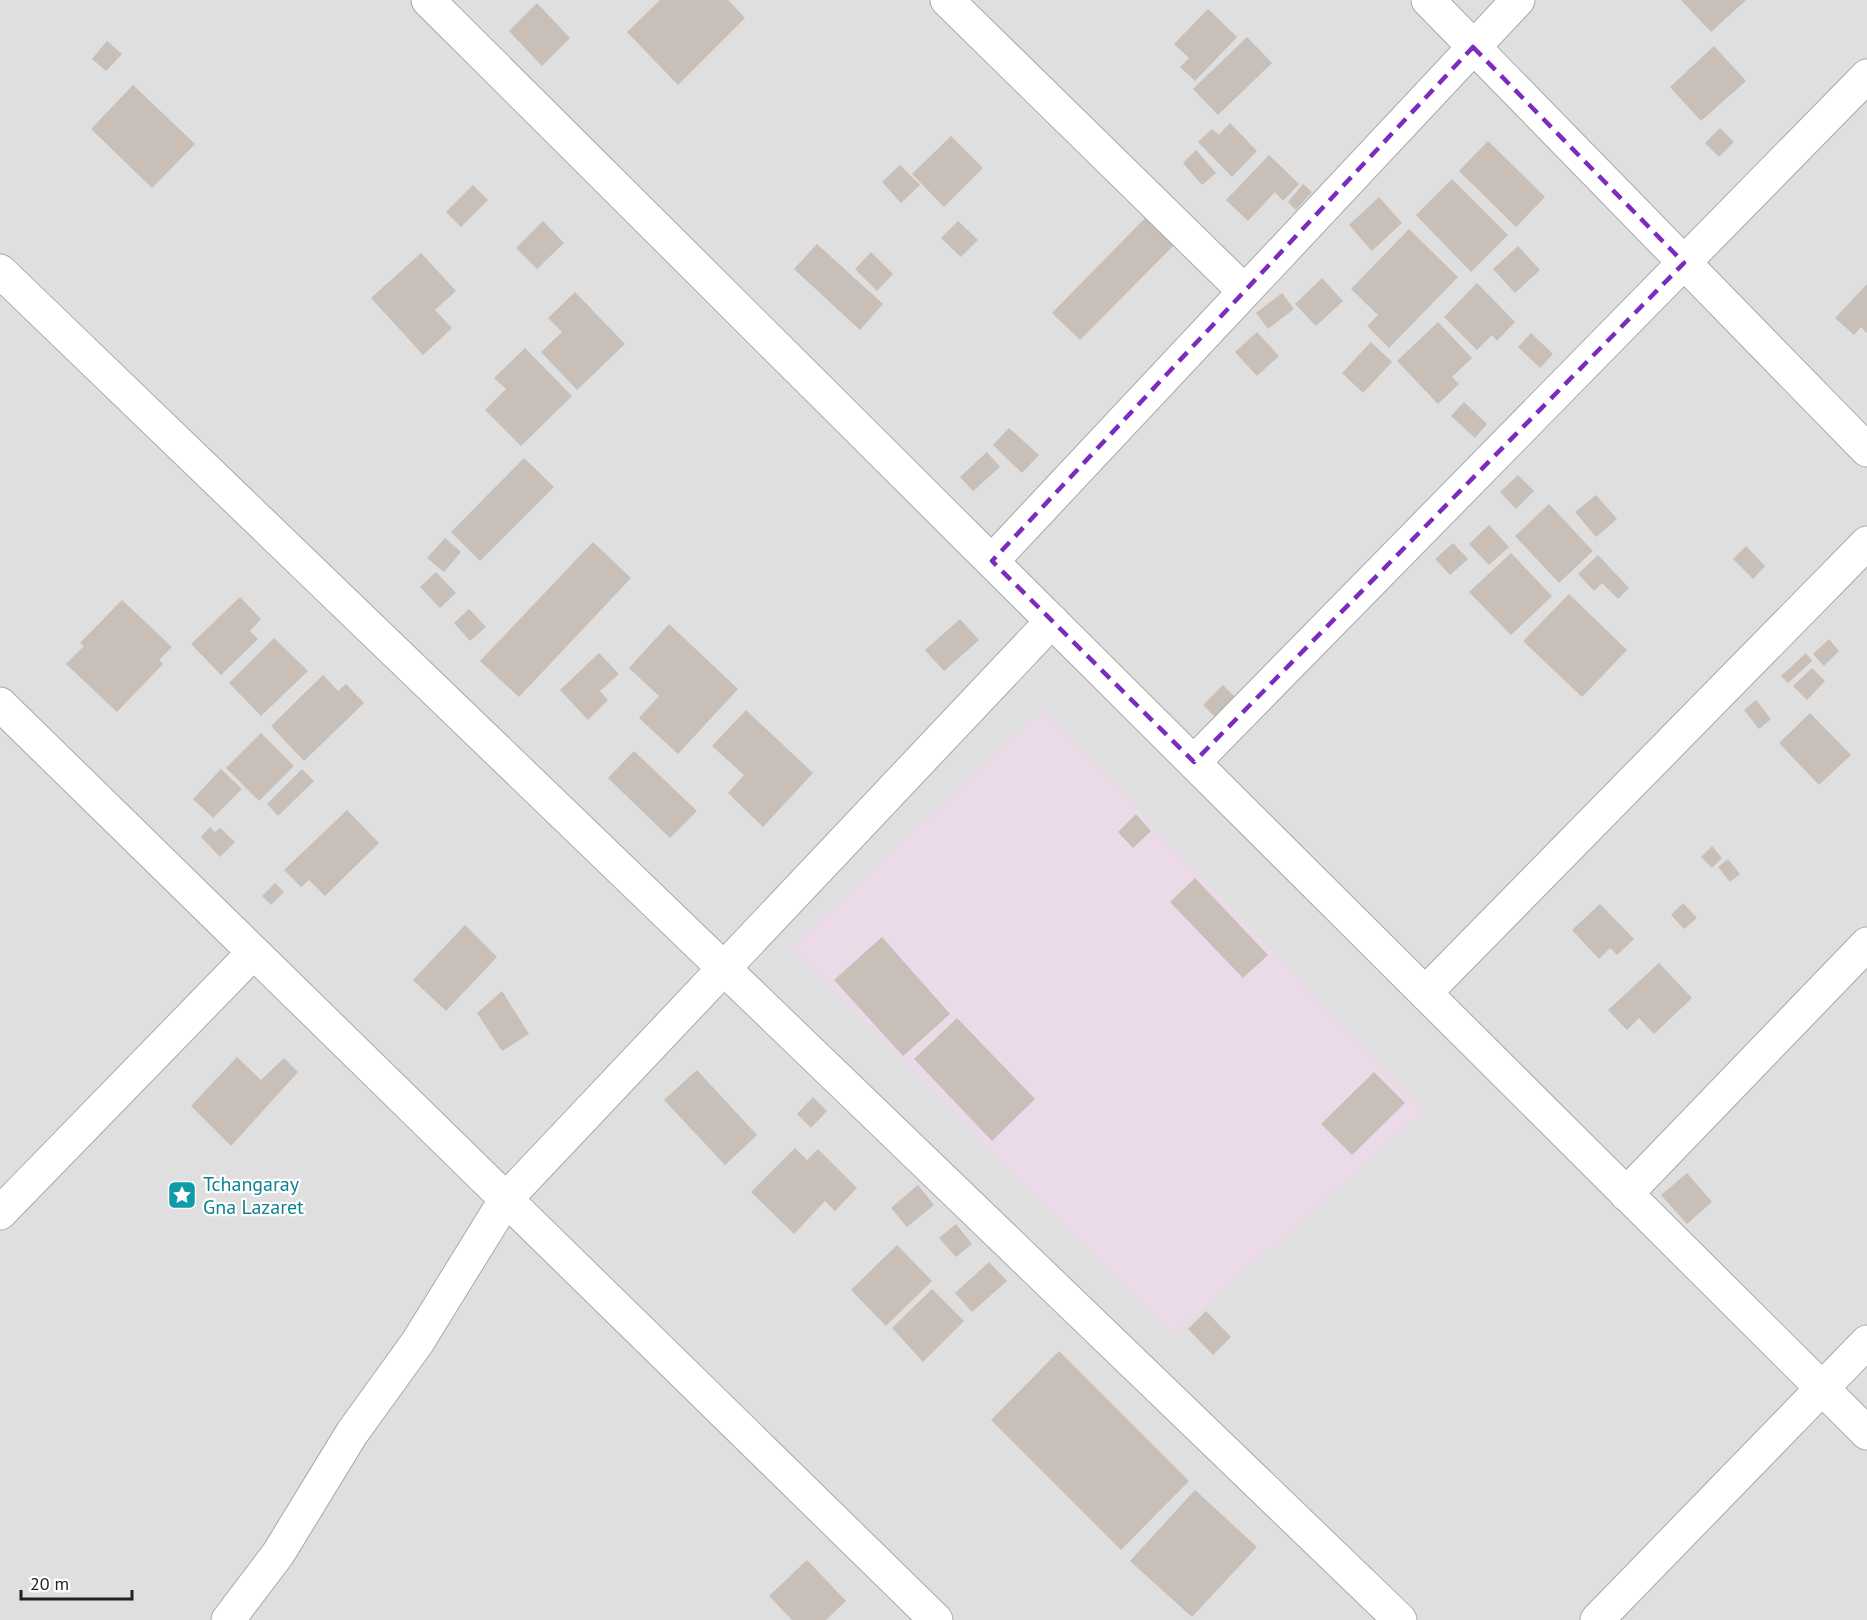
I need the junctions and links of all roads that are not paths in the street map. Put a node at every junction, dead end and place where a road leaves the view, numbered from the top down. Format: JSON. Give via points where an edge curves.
{"nodes":[{"id":1,"x":428,"y":0,"type":"edge"},
{"id":2,"x":947,"y":0,"type":"edge"},
{"id":3,"x":1428,"y":0,"type":"edge"},
{"id":4,"x":1518,"y":0,"type":"edge"},
{"id":5,"x":1473,"y":47,"type":"junction"},
{"id":6,"x":1867,"y":76,"type":"edge"},
{"id":7,"x":1684,"y":263,"type":"junction"},
{"id":8,"x":0,"y":271,"type":"edge"},
{"id":9,"x":1244,"y":291,"type":"junction"},
{"id":10,"x":1867,"y":450,"type":"edge"},
{"id":11,"x":1867,"y":543,"type":"edge"},
{"id":12,"x":992,"y":561,"type":"junction"},
{"id":13,"x":1052,"y":621,"type":"junction"},
{"id":14,"x":0,"y":704,"type":"edge"},
{"id":15,"x":1194,"y":762,"type":"junction"},
{"id":16,"x":1867,"y":944,"type":"edge"},
{"id":17,"x":253,"y":952,"type":"junction"},
{"id":18,"x":724,"y":968,"type":"junction"},
{"id":19,"x":1425,"y":993,"type":"junction"},
{"id":20,"x":1626,"y":1194,"type":"junction"},
{"id":21,"x":506,"y":1199,"type":"junction"},
{"id":22,"x":0,"y":1214,"type":"edge"},
{"id":23,"x":1867,"y":1342,"type":"edge"},
{"id":24,"x":1822,"y":1388,"type":"junction"},
{"id":25,"x":1867,"y":1433,"type":"edge"},
{"id":26,"x":932,"y":1618,"type":"edge"},
{"id":27,"x":228,"y":1620,"type":"edge"},
{"id":28,"x":1400,"y":1620,"type":"edge"},
{"id":29,"x":1598,"y":1620,"type":"edge"}],
"edges":[{"from":1,"to":12,"type":"street"},
{"from":2,"to":9,"type":"street"},
{"from":3,"to":5,"type":"street"},
{"from":4,"to":5,"type":"street"},
{"from":5,"to":7,"type":"street"},
{"from":5,"to":9,"type":"street"},
{"from":6,"to":7,"type":"street"},
{"from":7,"to":10,"type":"street"},
{"from":7,"to":15,"type":"street"},
{"from":8,"to":18,"type":"street"},
{"from":9,"to":12,"type":"street"},
{"from":11,"to":19,"type":"street"},
{"from":12,"to":13,"type":"street"},
{"from":13,"to":15,"type":"street"},
{"from":13,"to":18,"type":"street"},
{"from":14,"to":17,"type":"street"},
{"from":15,"to":19,"type":"street"},
{"from":16,"to":20,"type":"street"},
{"from":17,"to":21,"type":"street"},
{"from":17,"to":22,"type":"street"},
{"from":18,"to":21,"type":"street"},
{"from":18,"to":28,"type":"street"},
{"from":19,"to":20,"type":"street"},
{"from":20,"to":24,"type":"street"},
{"from":21,"to":26,"type":"street"},
{"from":21,"to":27,"type":"street","via":[[417,1342],[352,1433],[278,1554]]},
{"from":23,"to":24,"type":"street"},
{"from":24,"to":25,"type":"street"},
{"from":24,"to":29,"type":"street"}]}
